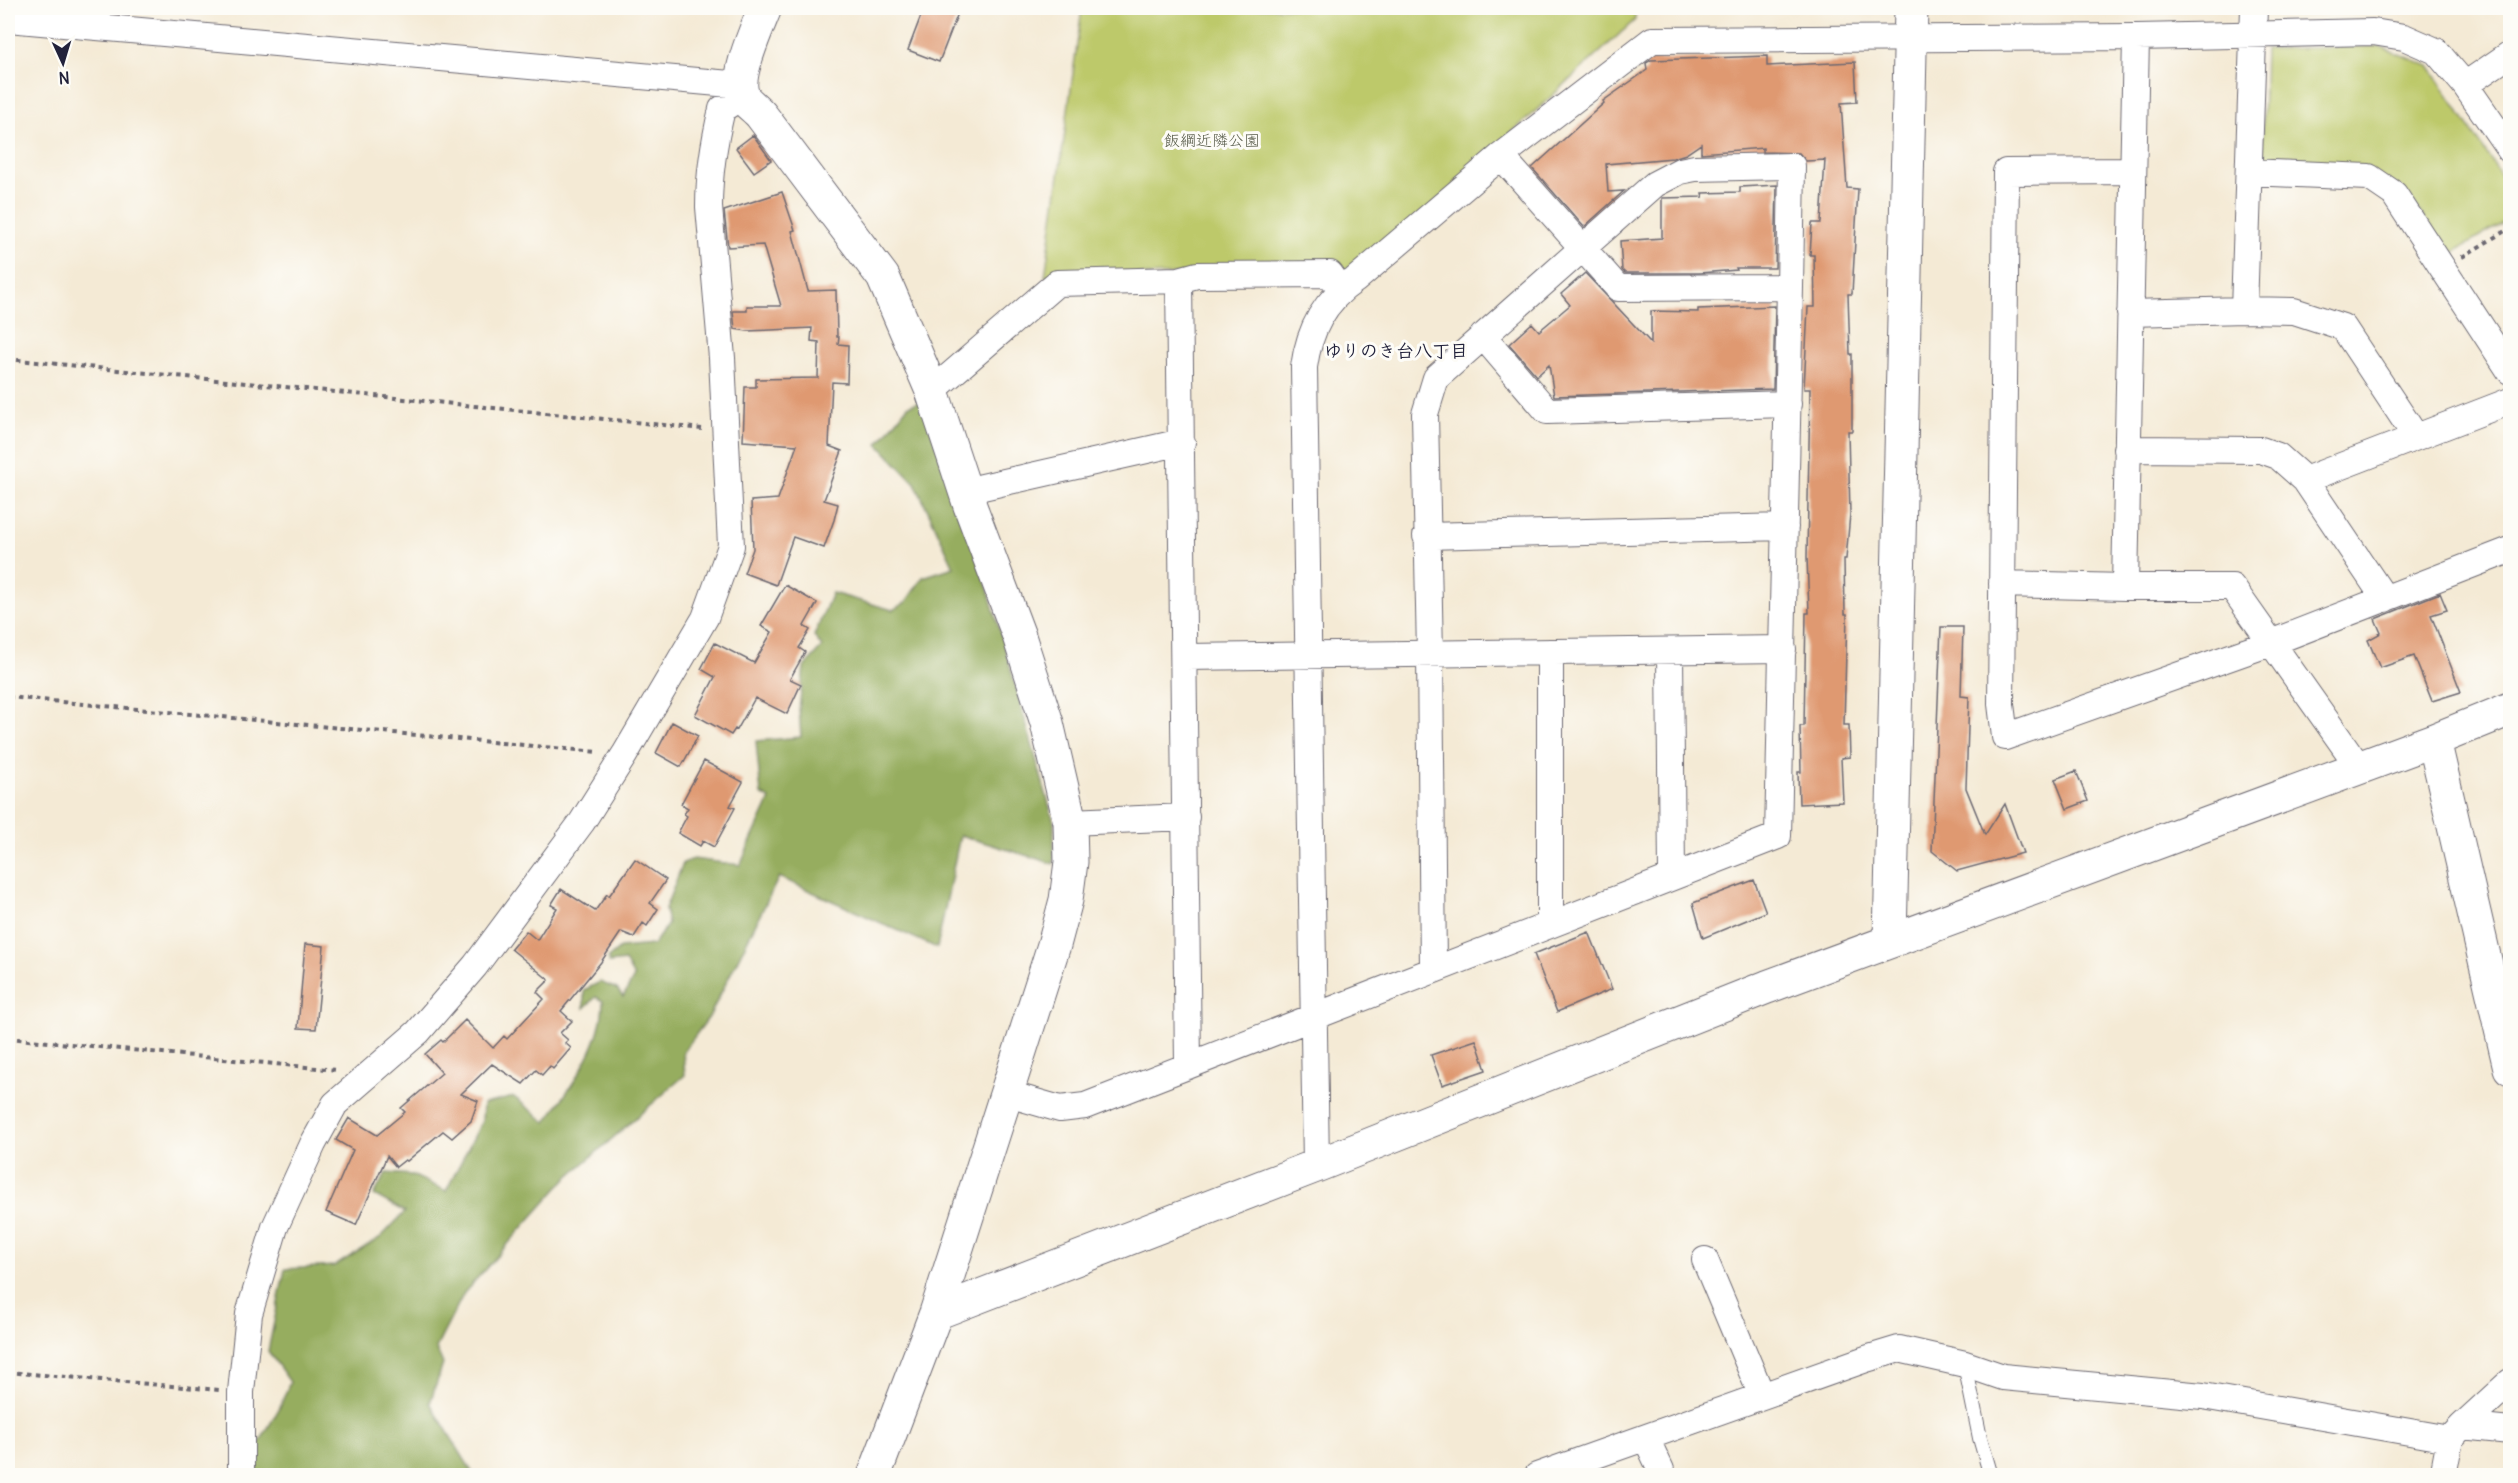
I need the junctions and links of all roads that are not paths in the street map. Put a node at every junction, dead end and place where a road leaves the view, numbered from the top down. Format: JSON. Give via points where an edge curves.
{"nodes":[{"id":1,"x":765,"y":8,"type":"edge"},
{"id":2,"x":2254,"y":8,"type":"edge"},
{"id":3,"x":8,"y":19,"type":"edge"},
{"id":4,"x":1910,"y":23,"type":"edge"},
{"id":5,"x":2254,"y":33,"type":"junction"},
{"id":6,"x":2136,"y":37,"type":"junction"},
{"id":7,"x":2511,"y":54,"type":"edge"},
{"id":8,"x":2465,"y":85,"type":"junction"},
{"id":9,"x":742,"y":91,"type":"junction"},
{"id":10,"x":2511,"y":150,"type":"edge"},
{"id":11,"x":1501,"y":156,"type":"junction"},
{"id":12,"x":2133,"y":171,"type":"junction"},
{"id":13,"x":2249,"y":172,"type":"junction"},
{"id":14,"x":1583,"y":250,"type":"junction"},
{"id":15,"x":1179,"y":280,"type":"junction"},
{"id":16,"x":1790,"y":287,"type":"junction"},
{"id":17,"x":1341,"y":289,"type":"junction"},
{"id":18,"x":2244,"y":310,"type":"junction"},
{"id":19,"x":2130,"y":313,"type":"junction"},
{"id":20,"x":1484,"y":336,"type":"junction"},
{"id":21,"x":2511,"y":371,"type":"edge"},
{"id":22,"x":932,"y":391,"type":"junction"},
{"id":23,"x":2511,"y":401,"type":"edge"},
{"id":24,"x":1788,"y":404,"type":"junction"},
{"id":25,"x":2416,"y":437,"type":"junction"},
{"id":26,"x":1182,"y":442,"type":"junction"},
{"id":27,"x":2127,"y":449,"type":"junction"},
{"id":28,"x":2306,"y":480,"type":"junction"},
{"id":29,"x":965,"y":491,"type":"junction"},
{"id":30,"x":1785,"y":527,"type":"junction"},
{"id":31,"x":1426,"y":536,"type":"junction"},
{"id":32,"x":2511,"y":549,"type":"edge"},
{"id":33,"x":2002,"y":584,"type":"junction"},
{"id":34,"x":2125,"y":587,"type":"junction"},
{"id":35,"x":2385,"y":598,"type":"junction"},
{"id":36,"x":2273,"y":642,"type":"junction"},
{"id":37,"x":1783,"y":649,"type":"junction"},
{"id":38,"x":1670,"y":651,"type":"junction"},
{"id":39,"x":1550,"y":652,"type":"junction"},
{"id":40,"x":1430,"y":654,"type":"junction"},
{"id":41,"x":1307,"y":655,"type":"junction"},
{"id":42,"x":1185,"y":657,"type":"junction"},
{"id":43,"x":2511,"y":709,"type":"edge"},
{"id":44,"x":2434,"y":740,"type":"junction"},
{"id":45,"x":2359,"y":767,"type":"junction"},
{"id":46,"x":1186,"y":817,"type":"junction"},
{"id":47,"x":1070,"y":822,"type":"junction"},
{"id":48,"x":1671,"y":876,"type":"junction"},
{"id":49,"x":1550,"y":923,"type":"junction"},
{"id":50,"x":1890,"y":941,"type":"junction"},
{"id":51,"x":1433,"y":969,"type":"junction"},
{"id":52,"x":1314,"y":1018,"type":"junction"},
{"id":53,"x":1188,"y":1066,"type":"junction"},
{"id":54,"x":2511,"y":1068,"type":"edge"},
{"id":55,"x":1008,"y":1094,"type":"junction"},
{"id":56,"x":1316,"y":1166,"type":"junction"},
{"id":57,"x":1705,"y":1260,"type":"dead end"},
{"id":58,"x":936,"y":1313,"type":"junction"},
{"id":59,"x":1965,"y":1364,"type":"junction"},
{"id":60,"x":2511,"y":1382,"type":"edge"},
{"id":61,"x":1762,"y":1396,"type":"junction"},
{"id":62,"x":2511,"y":1431,"type":"edge"},
{"id":63,"x":2456,"y":1432,"type":"junction"},
{"id":64,"x":1646,"y":1438,"type":"junction"},
{"id":65,"x":241,"y":1476,"type":"edge"},
{"id":66,"x":874,"y":1476,"type":"edge"},
{"id":67,"x":1537,"y":1476,"type":"edge"},
{"id":68,"x":1661,"y":1476,"type":"edge"},
{"id":69,"x":1991,"y":1476,"type":"edge"},
{"id":70,"x":2444,"y":1476,"type":"edge"}],
"edges":[{"from":1,"to":9,"type":"street","via":[[748,48]]},
{"from":2,"to":5,"type":"street"},
{"from":3,"to":9,"type":"street"},
{"from":4,"to":6,"type":"street"},
{"from":4,"to":11,"type":"street","via":[[1652,40]]},
{"from":4,"to":50,"type":"street"},
{"from":5,"to":6,"type":"street"},
{"from":5,"to":8,"type":"street","via":[[2373,32],[2404,37],[2436,51]]},
{"from":5,"to":13,"type":"street"},
{"from":6,"to":12,"type":"street"},
{"from":7,"to":8,"type":"street"},
{"from":8,"to":10,"type":"street"},
{"from":9,"to":22,"type":"street","via":[[883,277]]},
{"from":9,"to":65,"type":"street","via":[[722,110],[709,186],[730,546],[705,618],[582,822],[475,966],[418,1032],[335,1104],[313,1144],[274,1227],[249,1314],[241,1392]]},
{"from":11,"to":14,"type":"street"},
{"from":11,"to":17,"type":"street"},
{"from":12,"to":19,"type":"street"},
{"from":12,"to":33,"type":"street","via":[[2007,172]]},
{"from":13,"to":18,"type":"street"},
{"from":13,"to":21,"type":"street","via":[[2369,177],[2394,194]]},
{"from":14,"to":16,"type":"street","via":[[1618,288]]},
{"from":14,"to":16,"type":"street","via":[[1655,184],[1680,171],[1792,166]]},
{"from":14,"to":20,"type":"street"},
{"from":15,"to":17,"type":"street","via":[[1197,275],[1330,274]]},
{"from":15,"to":22,"type":"street","via":[[1057,283]]},
{"from":15,"to":26,"type":"street"},
{"from":16,"to":24,"type":"street"},
{"from":17,"to":41,"type":"street","via":[[1313,327],[1304,367]]},
{"from":18,"to":19,"type":"street"},
{"from":18,"to":25,"type":"street","via":[[2294,311],[2343,327]]},
{"from":19,"to":27,"type":"street"},
{"from":20,"to":24,"type":"street","via":[[1547,411]]},
{"from":20,"to":31,"type":"street","via":[[1436,378],[1426,403]]},
{"from":22,"to":29,"type":"street"},
{"from":23,"to":25,"type":"street"},
{"from":24,"to":30,"type":"street"},
{"from":25,"to":28,"type":"street"},
{"from":26,"to":29,"type":"street"},
{"from":26,"to":42,"type":"street"},
{"from":27,"to":28,"type":"street","via":[[2260,450],[2278,456]]},
{"from":27,"to":34,"type":"street"},
{"from":28,"to":35,"type":"street"},
{"from":29,"to":47,"type":"street","via":[[1044,712]]},
{"from":30,"to":31,"type":"street"},
{"from":30,"to":37,"type":"street"},
{"from":31,"to":40,"type":"street"},
{"from":32,"to":35,"type":"street"},
{"from":33,"to":34,"type":"street"},
{"from":33,"to":36,"type":"street","via":[[2001,704],[2005,737]]},
{"from":34,"to":36,"type":"street","via":[[2232,587]]},
{"from":35,"to":36,"type":"street"},
{"from":36,"to":45,"type":"street"},
{"from":37,"to":38,"type":"street"},
{"from":37,"to":48,"type":"street","via":[[1778,836]]},
{"from":38,"to":39,"type":"street"},
{"from":38,"to":48,"type":"street"},
{"from":39,"to":40,"type":"street"},
{"from":39,"to":49,"type":"street"},
{"from":40,"to":41,"type":"street"},
{"from":40,"to":51,"type":"street"},
{"from":41,"to":42,"type":"street"},
{"from":41,"to":52,"type":"street"},
{"from":42,"to":46,"type":"street"},
{"from":43,"to":44,"type":"street"},
{"from":44,"to":45,"type":"street"},
{"from":44,"to":54,"type":"street"},
{"from":45,"to":50,"type":"street"},
{"from":46,"to":47,"type":"street"},
{"from":46,"to":53,"type":"street"},
{"from":47,"to":55,"type":"street","via":[[1071,862],[1066,900]]},
{"from":48,"to":49,"type":"street"},
{"from":49,"to":51,"type":"street"},
{"from":50,"to":56,"type":"street"},
{"from":51,"to":52,"type":"street"},
{"from":52,"to":53,"type":"street"},
{"from":52,"to":56,"type":"street"},
{"from":53,"to":55,"type":"street","via":[[1085,1106],[1059,1109]]},
{"from":55,"to":58,"type":"street"},
{"from":56,"to":58,"type":"street"},
{"from":57,"to":61,"type":"street"},
{"from":58,"to":66,"type":"street"},
{"from":59,"to":61,"type":"street","via":[[1899,1349]]},
{"from":59,"to":63,"type":"street","via":[[2003,1377],[2203,1396]]},
{"from":59,"to":69,"type":"lane"},
{"from":60,"to":63,"type":"street"},
{"from":61,"to":64,"type":"street"},
{"from":62,"to":63,"type":"street"},
{"from":63,"to":70,"type":"street"},
{"from":64,"to":67,"type":"street"},
{"from":64,"to":68,"type":"street"}]}
